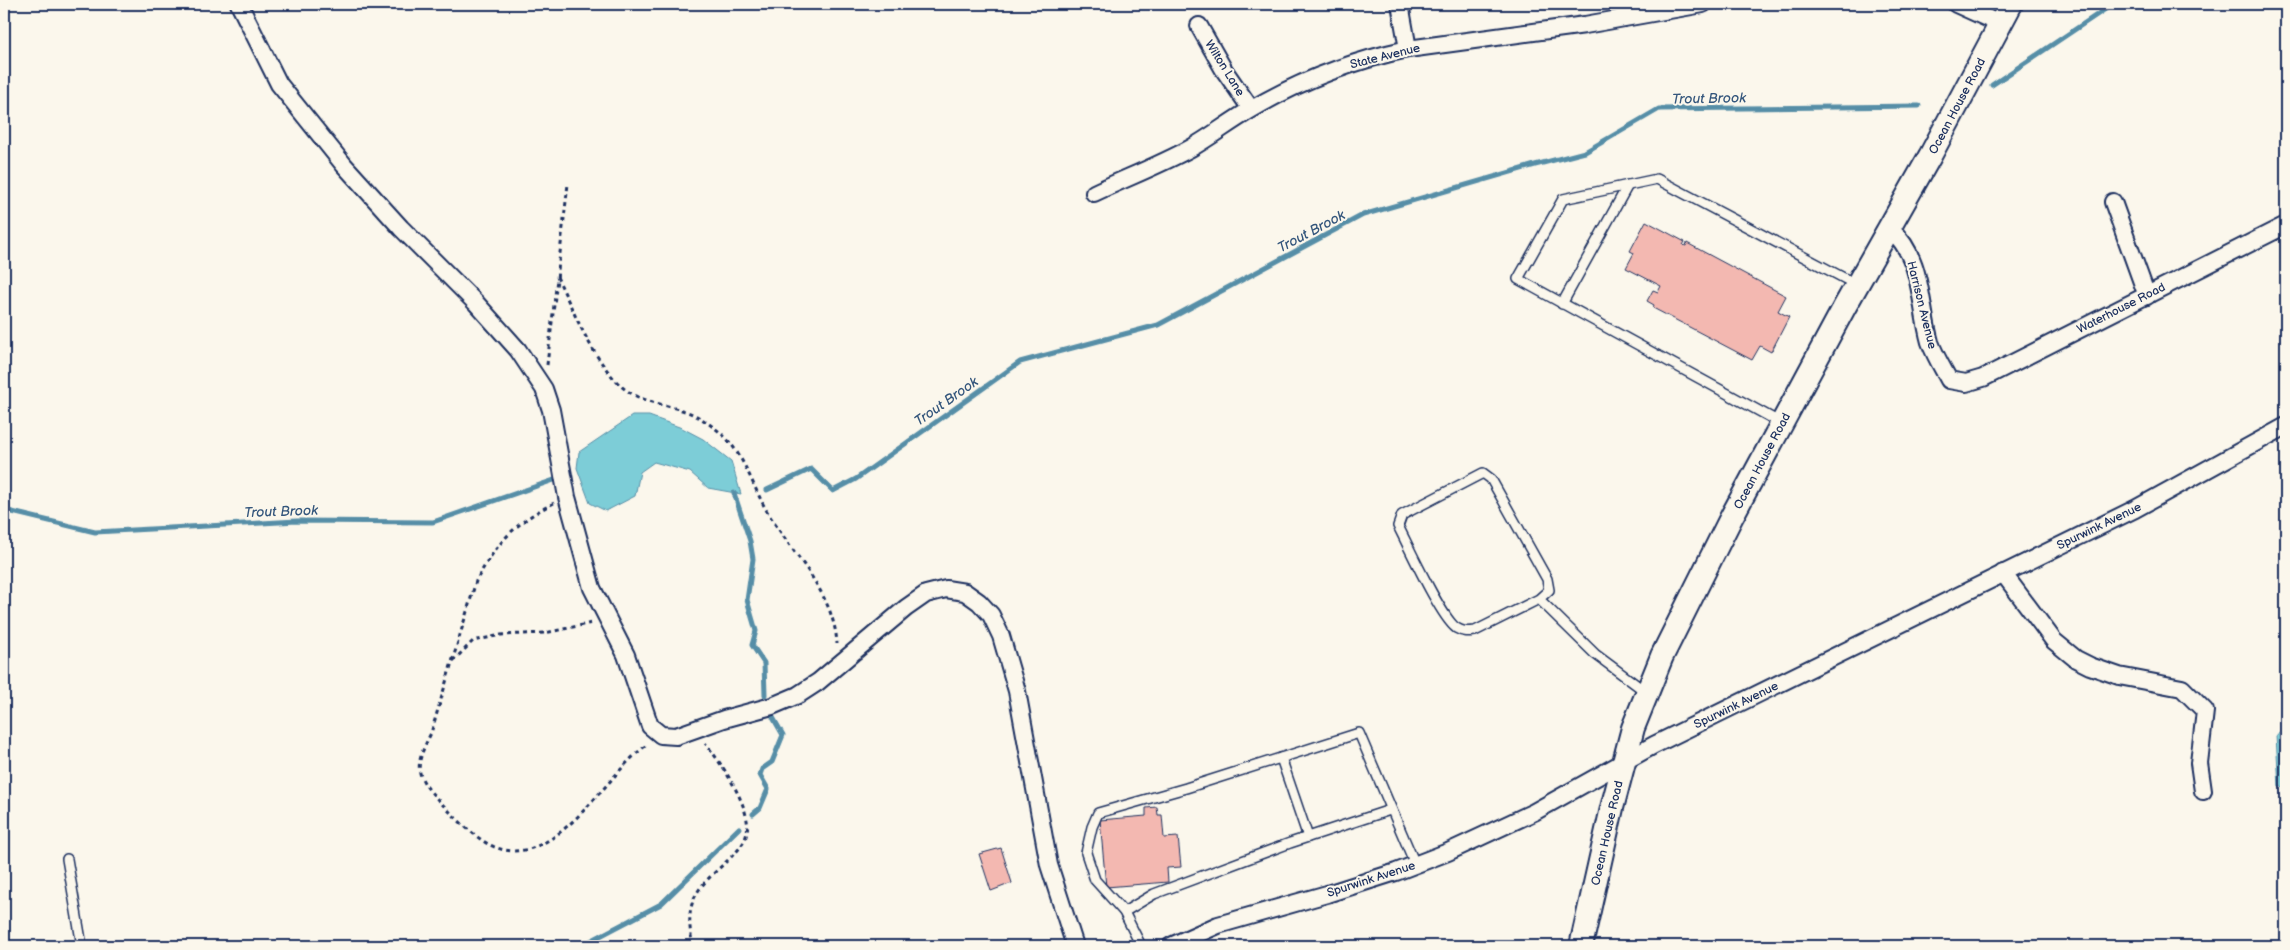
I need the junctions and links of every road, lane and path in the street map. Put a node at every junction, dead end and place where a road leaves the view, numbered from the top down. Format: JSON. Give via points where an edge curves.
{"nodes":[{"id":1,"x":239,"y":4,"type":"edge"},
{"id":2,"x":1400,"y":4,"type":"edge"},
{"id":3,"x":1703,"y":4,"type":"edge"},
{"id":4,"x":1956,"y":4,"type":"edge"},
{"id":5,"x":2011,"y":4,"type":"edge"},
{"id":6,"x":1638,"y":9,"type":"edge"},
{"id":7,"x":2000,"y":24,"type":"junction"},
{"id":8,"x":1199,"y":26,"type":"dead end"},
{"id":9,"x":1408,"y":49,"type":"junction"},
{"id":10,"x":1251,"y":110,"type":"junction"},
{"id":11,"x":568,"y":184,"type":"dead end"},
{"id":12,"x":1628,"y":185,"type":"junction"},
{"id":13,"x":1094,"y":193,"type":"dead end"},
{"id":14,"x":2113,"y":202,"type":"dead end"},
{"id":15,"x":2286,"y":225,"type":"edge"},
{"id":16,"x":1890,"y":229,"type":"junction"},
{"id":17,"x":557,"y":278,"type":"junction"},
{"id":18,"x":1857,"y":285,"type":"junction"},
{"id":19,"x":2147,"y":296,"type":"junction"},
{"id":20,"x":1562,"y":304,"type":"junction"},
{"id":21,"x":1954,"y":381,"type":"joint"},
{"id":22,"x":544,"y":389,"type":"junction"},
{"id":23,"x":1782,"y":424,"type":"junction"},
{"id":24,"x":2286,"y":426,"type":"edge"},
{"id":25,"x":567,"y":497,"type":"junction"},
{"id":26,"x":2003,"y":573,"type":"junction"},
{"id":27,"x":1539,"y":599,"type":"junction"},
{"id":28,"x":608,"y":619,"type":"junction"},
{"id":29,"x":451,"y":663,"type":"junction"},
{"id":30,"x":838,"y":665,"type":"junction"},
{"id":31,"x":1646,"y":692,"type":"junction"},
{"id":32,"x":692,"y":730,"type":"junction"},
{"id":33,"x":661,"y":735,"type":"junction"},
{"id":34,"x":1281,"y":758,"type":"junction"},
{"id":35,"x":1624,"y":761,"type":"junction"},
{"id":36,"x":2203,"y":791,"type":"dead end"},
{"id":37,"x":1390,"y":810,"type":"junction"},
{"id":38,"x":1308,"y":837,"type":"junction"},
{"id":39,"x":67,"y":859,"type":"dead end"},
{"id":40,"x":1416,"y":864,"type":"junction"},
{"id":41,"x":1124,"y":912,"type":"junction"},
{"id":42,"x":82,"y":946,"type":"edge"},
{"id":43,"x":693,"y":946,"type":"edge"},
{"id":44,"x":1075,"y":946,"type":"edge"},
{"id":45,"x":1141,"y":946,"type":"edge"},
{"id":46,"x":1171,"y":946,"type":"edge"},
{"id":47,"x":1582,"y":946,"type":"edge"}],
"edges":[{"from":1,"to":22,"type":"street","via":[[279,84],[344,165],[518,350]]},
{"from":2,"to":9,"type":"street"},
{"from":3,"to":6,"type":"street","name":"State Avenue"},
{"from":4,"to":7,"type":"street"},
{"from":5,"to":7,"type":"main road","name":"Ocean House Road"},
{"from":6,"to":9,"type":"street","name":"State Avenue","via":[[1585,25]]},
{"from":7,"to":16,"type":"main road","name":"Ocean House Road"},
{"from":8,"to":10,"type":"street","name":"Wilton Lane"},
{"from":9,"to":10,"type":"street","name":"State Avenue","via":[[1328,71]]},
{"from":10,"to":13,"type":"street","name":"State Avenue","via":[[1193,147]]},
{"from":11,"to":17,"type":"path"},
{"from":12,"to":18,"type":"lane","via":[[1657,179]]},
{"from":12,"to":20,"type":"lane"},
{"from":12,"to":20,"type":"lane","via":[[1563,199],[1531,255],[1518,280]]},
{"from":14,"to":19,"type":"street"},
{"from":15,"to":19,"type":"street","name":"Waterhouse Road"},
{"from":16,"to":18,"type":"main road","name":"Ocean House Road"},
{"from":16,"to":21,"type":"street","name":"Harrison Avenue","via":[[1908,250],[1935,355],[1949,380]]},
{"from":17,"to":22,"type":"path"},
{"from":17,"to":30,"type":"path","via":[[605,368],[622,387],[647,401],[698,417],[725,437],[828,605],[836,630]]},
{"from":18,"to":23,"type":"main road","name":"Ocean House Road"},
{"from":19,"to":21,"type":"street","name":"Waterhouse Road","via":[[1983,378],[1966,383]]},
{"from":20,"to":23,"type":"lane"},
{"from":22,"to":25,"type":"street"},
{"from":23,"to":31,"type":"main road","name":"Ocean House Road","via":[[1732,516]]},
{"from":24,"to":26,"type":"street","name":"Spurwink Avenue","via":[[2135,509]]},
{"from":25,"to":28,"type":"street","via":[[592,588]]},
{"from":25,"to":29,"type":"path","via":[[525,519],[507,534],[488,559],[476,581]]},
{"from":26,"to":35,"type":"street","name":"Spurwink Avenue"},
{"from":26,"to":36,"type":"street","via":[[2054,641],[2076,659],[2119,676],[2182,688],[2205,711],[2199,763]]},
{"from":27,"to":27,"type":"lane","via":[[1548,590],[1547,579],[1491,479],[1483,473],[1402,516],[1398,526],[1444,613],[1455,627],[1465,632],[1474,631]]},
{"from":27,"to":31,"type":"lane","via":[[1595,654]]},
{"from":28,"to":29,"type":"path","via":[[545,634],[501,635],[473,641]]},
{"from":28,"to":33,"type":"street","via":[[626,655],[650,726]]},
{"from":29,"to":33,"type":"path","via":[[418,769],[423,783],[488,845],[521,852],[554,838],[570,825],[633,755]]},
{"from":30,"to":32,"type":"street","via":[[798,695]]},
{"from":30,"to":44,"type":"street","via":[[926,594],[946,589],[965,592],[991,615],[1001,636],[1017,691],[1049,865]]},
{"from":31,"to":35,"type":"main road","name":"Ocean House Road"},
{"from":32,"to":33,"type":"street","via":[[676,736]]},
{"from":32,"to":43,"type":"path","via":[[715,755],[743,804],[748,821],[741,848],[709,879],[692,905],[690,930]]},
{"from":34,"to":37,"type":"lane","via":[[1359,733]]},
{"from":34,"to":38,"type":"lane"},
{"from":34,"to":41,"type":"lane","via":[[1098,813],[1086,853],[1095,880]]},
{"from":35,"to":40,"type":"street","name":"Spurwink Avenue","via":[[1534,812]]},
{"from":35,"to":47,"type":"main road","name":"Ocean House Road"},
{"from":37,"to":38,"type":"lane"},
{"from":37,"to":40,"type":"lane"},
{"from":38,"to":41,"type":"lane","via":[[1154,894]]},
{"from":39,"to":42,"type":"lane"},
{"from":40,"to":46,"type":"street","name":"Spurwink Avenue","via":[[1218,925]]},
{"from":41,"to":45,"type":"lane"}]}
